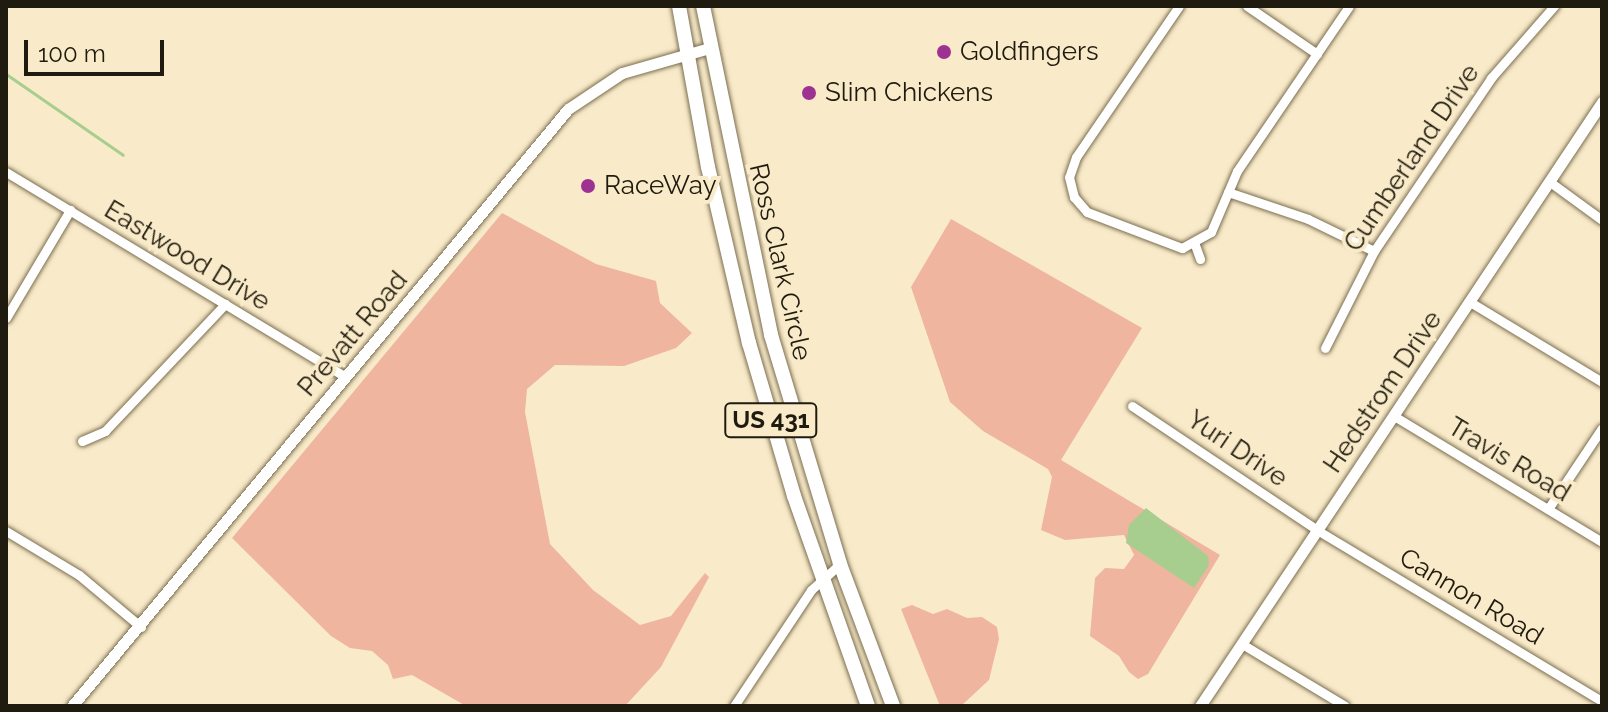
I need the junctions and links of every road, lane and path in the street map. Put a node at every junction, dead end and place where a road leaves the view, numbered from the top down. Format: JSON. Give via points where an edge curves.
{"nodes":[{"id":1,"x":679,"y":6,"type":"edge"},
{"id":2,"x":703,"y":6,"type":"edge"},
{"id":3,"x":1179,"y":6,"type":"edge"},
{"id":4,"x":1247,"y":6,"type":"edge"},
{"id":5,"x":1349,"y":6,"type":"edge"},
{"id":6,"x":1554,"y":6,"type":"edge"},
{"id":7,"x":709,"y":48,"type":"junction"},
{"id":8,"x":686,"y":51,"type":"junction"},
{"id":9,"x":1317,"y":54,"type":"junction"},
{"id":10,"x":1602,"y":102,"type":"edge"},
{"id":11,"x":6,"y":172,"type":"edge"},
{"id":12,"x":1550,"y":182,"type":"junction"},
{"id":13,"x":1228,"y":192,"type":"junction"},
{"id":14,"x":70,"y":210,"type":"junction"},
{"id":15,"x":1602,"y":220,"type":"edge"},
{"id":16,"x":1195,"y":245,"type":"junction"},
{"id":17,"x":1374,"y":251,"type":"junction"},
{"id":18,"x":1200,"y":259,"type":"dead end"},
{"id":19,"x":1470,"y":302,"type":"junction"},
{"id":20,"x":225,"y":304,"type":"junction"},
{"id":21,"x":6,"y":318,"type":"edge"},
{"id":22,"x":771,"y":335,"type":"junction"},
{"id":23,"x":749,"y":343,"type":"junction"},
{"id":24,"x":1325,"y":348,"type":"dead end"},
{"id":25,"x":346,"y":377,"type":"junction"},
{"id":26,"x":1602,"y":382,"type":"edge"},
{"id":27,"x":1132,"y":406,"type":"dead end"},
{"id":28,"x":1394,"y":416,"type":"junction"},
{"id":29,"x":1602,"y":428,"type":"edge"},
{"id":30,"x":82,"y":441,"type":"dead end"},
{"id":31,"x":1548,"y":509,"type":"junction"},
{"id":32,"x":1317,"y":530,"type":"junction"},
{"id":33,"x":6,"y":531,"type":"edge"},
{"id":34,"x":1602,"y":542,"type":"edge"},
{"id":35,"x":840,"y":564,"type":"junction"},
{"id":36,"x":821,"y":578,"type":"junction"},
{"id":37,"x":141,"y":627,"type":"junction"},
{"id":38,"x":1242,"y":644,"type":"junction"},
{"id":39,"x":1602,"y":701,"type":"edge"},
{"id":40,"x":72,"y":706,"type":"edge"},
{"id":41,"x":734,"y":706,"type":"edge"},
{"id":42,"x":868,"y":706,"type":"edge"},
{"id":43,"x":893,"y":706,"type":"edge"},
{"id":44,"x":1200,"y":706,"type":"edge"},
{"id":45,"x":1345,"y":706,"type":"edge"}],
"edges":[{"from":1,"to":8,"type":"highway","name":"Ross Clark Circle","number":"US 431"},
{"from":2,"to":7,"type":"highway","name":"Ross Clark Circle","number":"US 431"},
{"from":3,"to":16,"type":"street","via":[[1076,157],[1066,192],[1093,216],[1168,246]]},
{"from":4,"to":9,"type":"street"},
{"from":5,"to":9,"type":"street"},
{"from":6,"to":17,"type":"street","name":"Cumberland Drive","via":[[1491,78]]},
{"from":7,"to":8,"type":"street","name":"Prevatt Road"},
{"from":7,"to":22,"type":"highway","name":"Ross Clark Circle","number":"US 431"},
{"from":8,"to":23,"type":"highway","name":"Ross Clark Circle","number":"US 431"},
{"from":8,"to":25,"type":"street","name":"Prevatt Road","via":[[622,73],[568,109]]},
{"from":9,"to":13,"type":"street"},
{"from":10,"to":12,"type":"street","name":"Hedstrom Drive"},
{"from":11,"to":14,"type":"street","name":"Eastwood Drive"},
{"from":12,"to":15,"type":"street"},
{"from":12,"to":19,"type":"street","name":"Hedstrom Drive"},
{"from":13,"to":16,"type":"street","via":[[1211,232]]},
{"from":13,"to":17,"type":"street","via":[[1308,219]]},
{"from":14,"to":20,"type":"street","name":"Eastwood Drive"},
{"from":14,"to":21,"type":"street"},
{"from":16,"to":18,"type":"street"},
{"from":17,"to":24,"type":"street","name":"Cumberland Drive"},
{"from":19,"to":26,"type":"street"},
{"from":19,"to":28,"type":"street","name":"Hedstrom Drive"},
{"from":20,"to":25,"type":"street","name":"Eastwood Drive"},
{"from":20,"to":30,"type":"street","via":[[105,431]]},
{"from":22,"to":23,"type":"highway"},
{"from":22,"to":35,"type":"highway","name":"Ross Clark Circle","number":"US 431"},
{"from":23,"to":36,"type":"highway","name":"Ross Clark Circle","number":"US 431"},
{"from":25,"to":37,"type":"street","name":"Prevatt Road"},
{"from":27,"to":32,"type":"street","name":"Yuri Drive"},
{"from":28,"to":31,"type":"street","name":"Travis Road"},
{"from":28,"to":32,"type":"street","name":"Hedstrom Drive"},
{"from":29,"to":31,"type":"street"},
{"from":31,"to":34,"type":"street","name":"Travis Road"},
{"from":32,"to":38,"type":"street","name":"Hedstrom Drive"},
{"from":32,"to":39,"type":"street","name":"Cannon Road"},
{"from":33,"to":37,"type":"street","via":[[79,575]]},
{"from":35,"to":36,"type":"street"},
{"from":35,"to":43,"type":"highway","name":"Ross Clark Circle","number":"US 431"},
{"from":36,"to":41,"type":"street"},
{"from":36,"to":42,"type":"highway","name":"Ross Clark Circle","number":"US 431"},
{"from":37,"to":40,"type":"street","name":"Prevatt Road"},
{"from":38,"to":44,"type":"street","name":"Hedstrom Drive"},
{"from":38,"to":45,"type":"street"}]}
